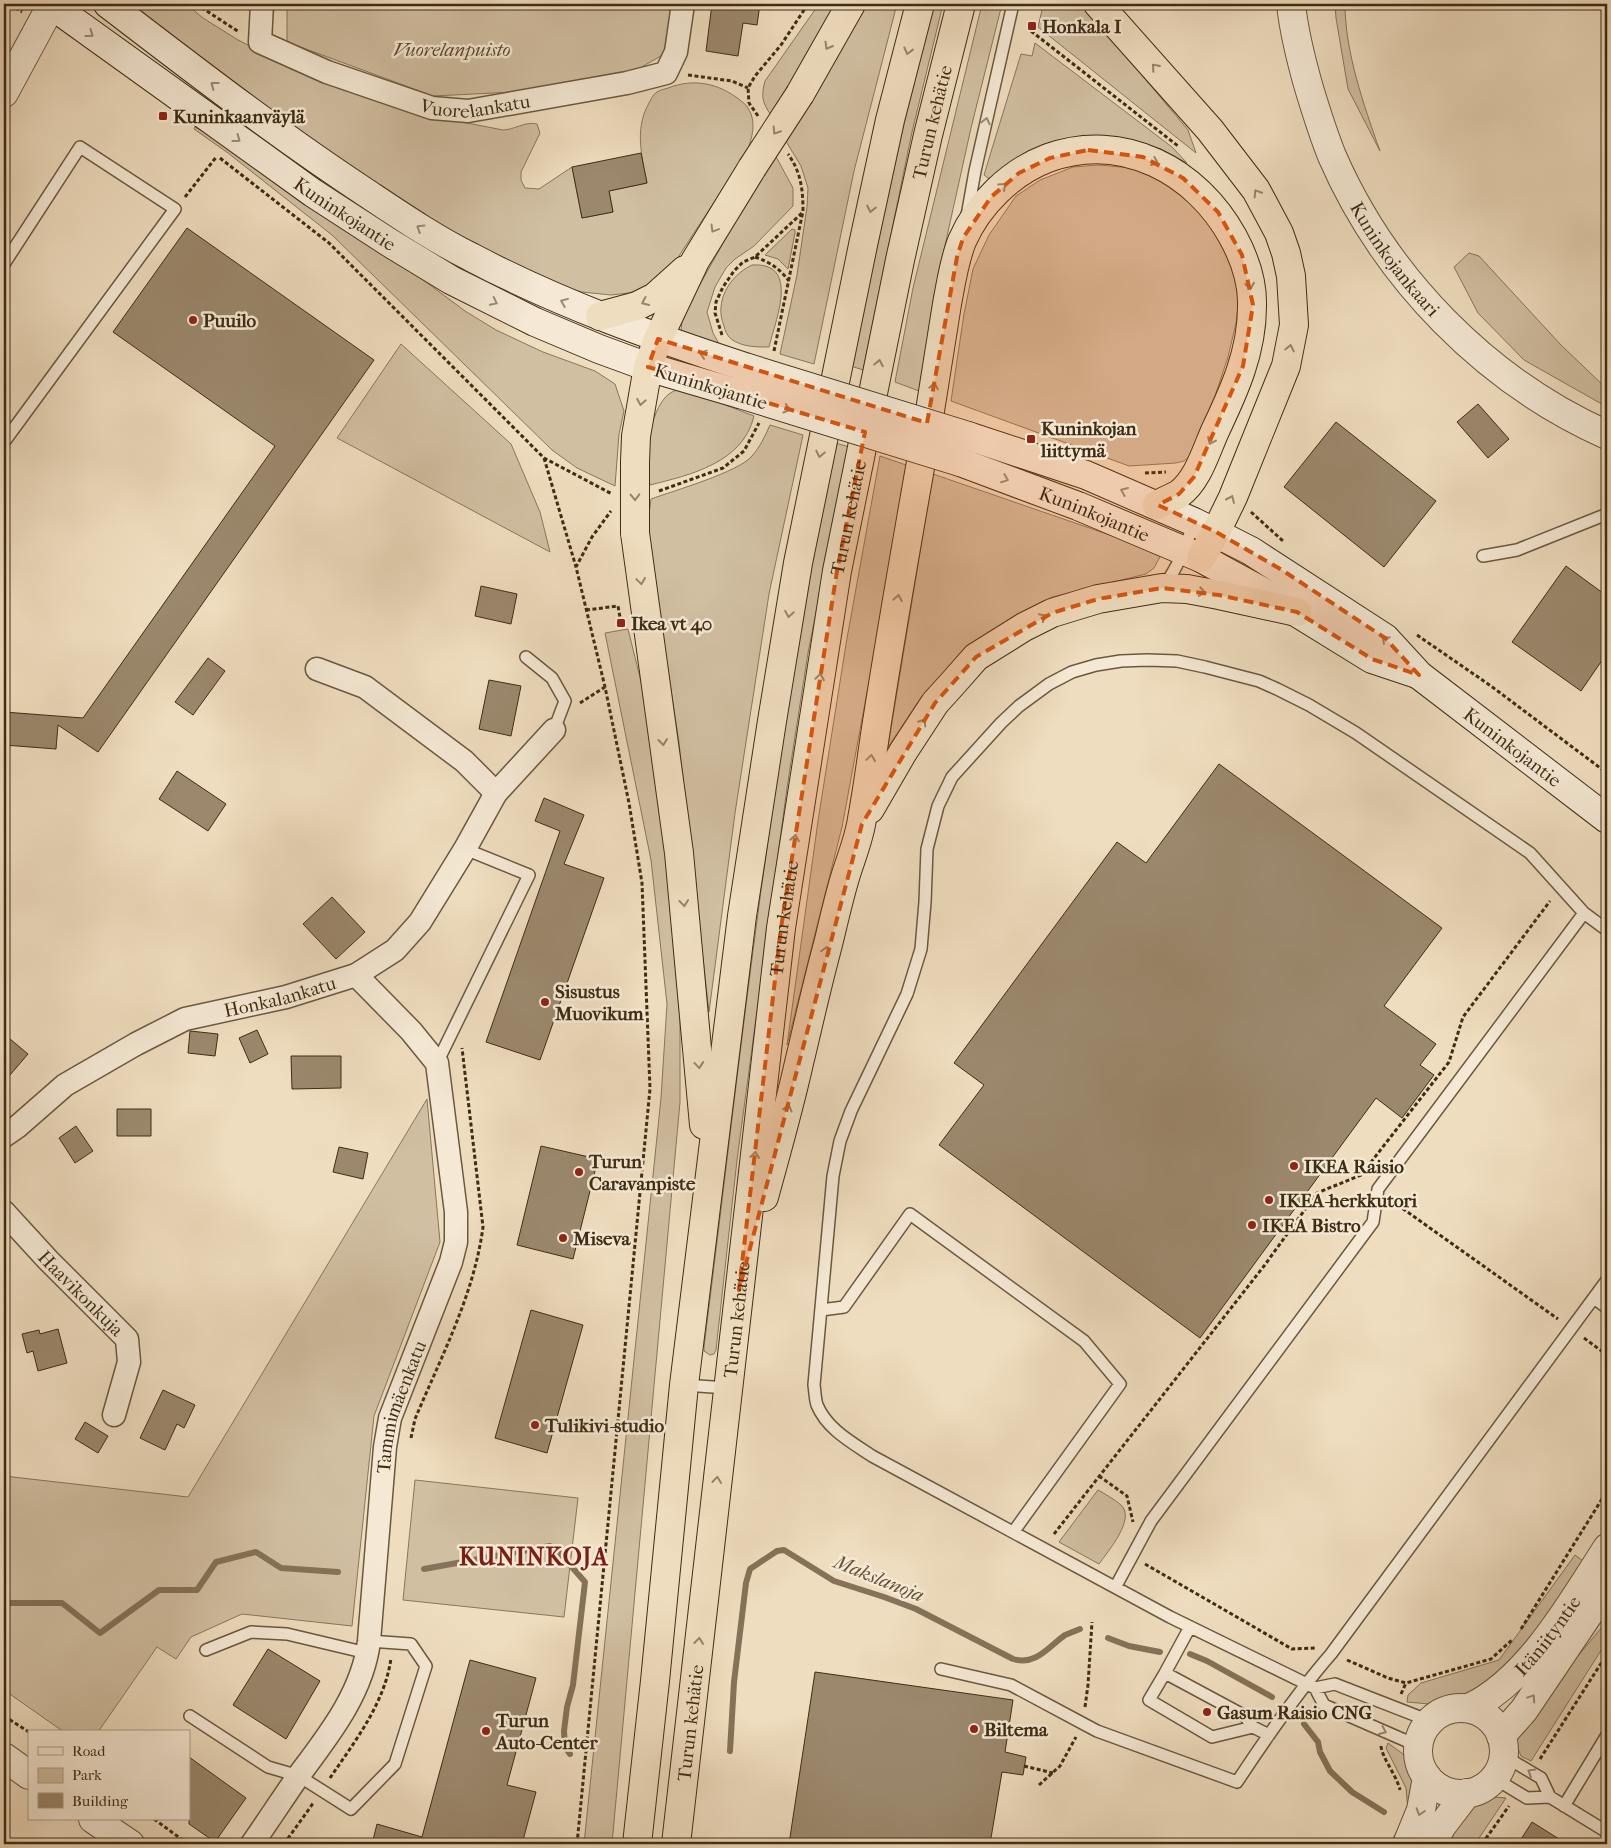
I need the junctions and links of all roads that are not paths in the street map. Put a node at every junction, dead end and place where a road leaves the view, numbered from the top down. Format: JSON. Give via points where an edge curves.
{"nodes":[{"id":1,"x":108,"y":4,"type":"edge"},
{"id":2,"x":262,"y":4,"type":"edge"},
{"id":3,"x":683,"y":4,"type":"edge"},
{"id":4,"x":851,"y":4,"type":"edge"},
{"id":5,"x":920,"y":4,"type":"edge"},
{"id":6,"x":961,"y":4,"type":"edge"},
{"id":7,"x":1013,"y":4,"type":"edge"},
{"id":8,"x":1098,"y":4,"type":"edge"},
{"id":9,"x":1291,"y":4,"type":"edge"},
{"id":10,"x":48,"y":9,"type":"edge"},
{"id":11,"x":4,"y":93,"type":"edge"},
{"id":12,"x":963,"y":238,"type":"junction"},
{"id":13,"x":695,"y":261,"type":"junction"},
{"id":14,"x":4,"y":264,"type":"edge"},
{"id":15,"x":600,"y":316,"type":"junction"},
{"id":16,"x":658,"y":338,"type":"junction"},
{"id":17,"x":648,"y":367,"type":"junction"},
{"id":18,"x":1607,"y":435,"type":"edge"},
{"id":19,"x":4,"y":442,"type":"edge"},
{"id":20,"x":964,"y":449,"type":"junction"},
{"id":21,"x":1157,"y":505,"type":"junction"},
{"id":22,"x":1607,"y":514,"type":"edge"},
{"id":23,"x":1205,"y":527,"type":"junction"},
{"id":24,"x":1192,"y":554,"type":"junction"},
{"id":25,"x":1483,"y":556,"type":"dead end"},
{"id":26,"x":1162,"y":588,"type":"junction"},
{"id":27,"x":1297,"y":612,"type":"junction"},
{"id":28,"x":526,"y":657,"type":"dead end"},
{"id":29,"x":317,"y":669,"type":"dead end"},
{"id":30,"x":1419,"y":675,"type":"junction"},
{"id":31,"x":554,"y":730,"type":"joint"},
{"id":32,"x":496,"y":793,"type":"junction"},
{"id":33,"x":1607,"y":819,"type":"edge"},
{"id":34,"x":862,"y":824,"type":"junction"},
{"id":35,"x":466,"y":849,"type":"junction"},
{"id":36,"x":1584,"y":913,"type":"junction"},
{"id":37,"x":1607,"y":930,"type":"edge"},
{"id":38,"x":356,"y":976,"type":"junction"},
{"id":39,"x":438,"y":1063,"type":"junction"},
{"id":40,"x":4,"y":1136,"type":"edge"},
{"id":41,"x":709,"y":1178,"type":"junction"},
{"id":42,"x":4,"y":1212,"type":"edge"},
{"id":43,"x":1607,"y":1280,"type":"edge"},
{"id":44,"x":739,"y":1290,"type":"junction"},
{"id":45,"x":1594,"y":1298,"type":"junction"},
{"id":46,"x":1607,"y":1308,"type":"edge"},
{"id":47,"x":821,"y":1310,"type":"junction"},
{"id":48,"x":684,"y":1385,"type":"junction"},
{"id":49,"x":727,"y":1388,"type":"junction"},
{"id":50,"x":114,"y":1415,"type":"dead end"},
{"id":51,"x":1014,"y":1531,"type":"junction"},
{"id":52,"x":1607,"y":1548,"type":"edge"},
{"id":53,"x":1116,"y":1586,"type":"junction"},
{"id":54,"x":1607,"y":1587,"type":"edge"},
{"id":55,"x":1190,"y":1628,"type":"junction"},
{"id":56,"x":368,"y":1647,"type":"junction"},
{"id":57,"x":206,"y":1650,"type":"dead end"},
{"id":58,"x":941,"y":1669,"type":"dead end"},
{"id":59,"x":1165,"y":1673,"type":"junction"},
{"id":60,"x":1311,"y":1686,"type":"junction"},
{"id":61,"x":1469,"y":1708,"type":"junction"},
{"id":62,"x":190,"y":1716,"type":"dead end"},
{"id":63,"x":1430,"y":1721,"type":"junction"},
{"id":64,"x":1253,"y":1727,"type":"junction"},
{"id":65,"x":1269,"y":1735,"type":"junction"},
{"id":66,"x":1607,"y":1735,"type":"edge"},
{"id":67,"x":1418,"y":1746,"type":"junction"},
{"id":68,"x":4,"y":1757,"type":"edge"},
{"id":69,"x":1500,"y":1757,"type":"junction"},
{"id":70,"x":28,"y":1774,"type":"edge"},
{"id":71,"x":299,"y":1776,"type":"junction"},
{"id":72,"x":1427,"y":1777,"type":"junction"},
{"id":73,"x":1467,"y":1793,"type":"junction"},
{"id":74,"x":1550,"y":1797,"type":"junction"},
{"id":75,"x":1564,"y":1806,"type":"junction"},
{"id":76,"x":95,"y":1820,"type":"edge"},
{"id":77,"x":1607,"y":1832,"type":"edge"},
{"id":78,"x":130,"y":1844,"type":"edge"},
{"id":79,"x":252,"y":1844,"type":"edge"},
{"id":80,"x":637,"y":1844,"type":"edge"},
{"id":81,"x":676,"y":1844,"type":"edge"},
{"id":82,"x":1407,"y":1844,"type":"edge"},
{"id":83,"x":1433,"y":1844,"type":"edge"}],
"edges":[{"from":15,"to":1,"type":"main road","name":"Kuninkojantie","one_way":true,"via":[[485,264],[413,223],[330,169]]},
{"from":2,"to":3,"type":"street","name":"Vuorelankatu","via":[[260,42],[327,72],[432,108],[468,111],[628,83],[666,73],[676,52]]},
{"from":4,"to":13,"type":"highway","one_way":true,"bridge":true,"via":[[800,94]]},
{"from":5,"to":41,"type":"highway","name":"Turun kehätie","one_way":true,"via":[[890,120],[798,563],[742,916]]},
{"from":44,"to":6,"type":"highway","name":"Turun kehätie","one_way":true,"via":[[781,928],[837,571],[900,260]]},
{"from":12,"to":7,"type":"lane","one_way":true},
{"from":23,"to":8,"type":"highway","one_way":true,"via":[[1233,497],[1290,350],[1294,326],[1291,276],[1286,253],[1256,190],[1204,123]]},
{"from":9,"to":18,"type":"main road","name":"Kuninkojankaari","via":[[1299,55],[1332,156],[1360,212],[1396,265],[1466,344],[1497,369],[1554,408]]},
{"from":10,"to":11,"type":"main road"},
{"from":10,"to":17,"type":"main road","name":"Kuninkojantie","one_way":true,"via":[[313,193],[451,280],[535,322]]},
{"from":12,"to":21,"type":"highway","one_way":true,"via":[[991,197],[1019,173],[1050,158],[1088,150],[1121,152],[1162,165],[1183,178],[1218,212],[1248,272],[1253,305],[1248,346],[1238,381],[1194,477],[1178,494]]},
{"from":34,"to":12,"type":"highway","one_way":true,"via":[[942,334]]},
{"from":13,"to":15,"type":"highway","one_way":true,"via":[[655,297],[637,306]]},
{"from":13,"to":16,"type":"highway"},
{"from":14,"to":19,"type":"lane","via":[[80,147],[175,209]]},
{"from":15,"to":16,"type":"main road","name":"Kuninkojantie"},
{"from":16,"to":17,"type":"highway"},
{"from":20,"to":16,"type":"main road","name":"Kuninkojantie","one_way":true,"bridge":true},
{"from":17,"to":20,"type":"main road","name":"Kuninkojantie","one_way":true,"bridge":true,"via":[[740,394]]},
{"from":17,"to":41,"type":"highway","one_way":true,"bridge":true,"via":[[636,436],[635,533],[679,853]]},
{"from":21,"to":20,"type":"main road","name":"Kuninkojantie","one_way":true,"via":[[1086,475]]},
{"from":20,"to":24,"type":"main road","name":"Kuninkojantie","one_way":true,"via":[[1078,506]]},
{"from":21,"to":23,"type":"main road","name":"Kuninkojantie"},
{"from":22,"to":25,"type":"lane","via":[[1517,550]]},
{"from":23,"to":24,"type":"highway"},
{"from":30,"to":23,"type":"main road","name":"Kuninkojantie","one_way":true,"via":[[1385,638],[1282,570]]},
{"from":24,"to":26,"type":"lane"},
{"from":24,"to":27,"type":"main road","name":"Kuninkojantie"},
{"from":26,"to":27,"type":"highway","one_way":true,"via":[[1187,589]]},
{"from":34,"to":26,"type":"highway","one_way":true,"via":[[935,703],[976,658],[1052,613],[1098,599]]},
{"from":27,"to":30,"type":"main road","name":"Kuninkojantie","via":[[1372,659]]},
{"from":28,"to":31,"type":"lane","via":[[552,678],[565,701]]},
{"from":29,"to":32,"type":"street","via":[[365,687],[464,761]]},
{"from":30,"to":33,"type":"main road","name":"Kuninkojantie"},
{"from":31,"to":32,"type":"street","name":"Honkalankatu"},
{"from":32,"to":35,"type":"street","name":"Honkalankatu"},
{"from":44,"to":34,"type":"highway","one_way":true,"via":[[844,882]]},
{"from":35,"to":38,"type":"street","name":"Honkalankatu","via":[[420,922],[395,950]]},
{"from":35,"to":39,"type":"lane","via":[[529,876]]},
{"from":36,"to":37,"type":"lane"},
{"from":36,"to":47,"type":"lane","via":[[1530,853],[1356,733],[1277,689],[1259,681],[1177,661],[1121,661],[1072,672],[1049,684],[1001,723],[952,777],[938,806],[927,849],[921,949],[908,994],[851,1111],[840,1141],[833,1176]]},
{"from":36,"to":53,"type":"lane","via":[[1378,1189],[1373,1222],[1151,1521]]},
{"from":38,"to":39,"type":"street"},
{"from":38,"to":40,"type":"street","name":"Honkalankatu","via":[[286,997],[185,1019],[65,1084]]},
{"from":39,"to":56,"type":"street","name":"Tammimäenkatu","via":[[456,1212],[456,1242],[390,1418]]},
{"from":41,"to":48,"type":"highway","name":"Turun kehätie"},
{"from":42,"to":50,"type":"street","name":"Haavikonkuja","via":[[127,1339],[129,1362]]},
{"from":43,"to":45,"type":"lane"},
{"from":44,"to":49,"type":"highway","name":"Turun kehätie"},
{"from":45,"to":46,"type":"lane"},
{"from":45,"to":60,"type":"lane","via":[[1331,1654]]},
{"from":47,"to":51,"type":"lane","via":[[814,1385],[817,1404],[826,1420],[872,1456]]},
{"from":47,"to":51,"type":"lane","via":[[844,1307],[910,1214],[1084,1341],[1120,1384]]},
{"from":48,"to":49,"type":"lane"},
{"from":48,"to":80,"type":"highway","name":"Turun kehätie"},
{"from":81,"to":49,"type":"highway","name":"Turun kehätie","one_way":true},
{"from":51,"to":53,"type":"lane"},
{"from":52,"to":61,"type":"main road","name":"Itäniityntie","via":[[1552,1632],[1510,1679],[1482,1702]]},
{"from":53,"to":55,"type":"lane"},
{"from":69,"to":54,"type":"main road","name":"Itäniityntie","one_way":true,"via":[[1524,1710]]},
{"from":55,"to":59,"type":"lane"},
{"from":55,"to":60,"type":"lane"},
{"from":56,"to":57,"type":"lane","via":[[287,1634],[251,1632]]},
{"from":56,"to":71,"type":"street","name":"Tammimäenkatu","via":[[354,1692],[340,1718]]},
{"from":56,"to":71,"type":"lane","via":[[410,1644],[426,1666],[395,1764],[351,1809]]},
{"from":58,"to":65,"type":"lane","via":[[1011,1685],[1097,1731],[1237,1782]]},
{"from":59,"to":64,"type":"lane","via":[[1245,1716]]},
{"from":59,"to":64,"type":"lane","via":[[1149,1700],[1212,1737]]},
{"from":60,"to":63,"type":"lane","via":[[1335,1684]]},
{"from":60,"to":65,"type":"lane"},
{"from":60,"to":67,"type":"lane","one_way":true,"via":[[1324,1705]]},
{"from":61,"to":63,"type":"main road","via":[[1446,1710]]},
{"from":61,"to":69,"type":"main road","via":[[1489,1718],[1496,1726]]},
{"from":62,"to":71,"type":"lane","via":[[268,1767]]},
{"from":63,"to":67,"type":"main road"},
{"from":64,"to":65,"type":"lane"},
{"from":66,"to":75,"type":"lane"},
{"from":67,"to":72,"type":"main road","via":[[1420,1764]]},
{"from":68,"to":70,"type":"main road"},
{"from":69,"to":73,"type":"main road","via":[[1482,1788]]},
{"from":74,"to":69,"type":"lane","one_way":true,"via":[[1540,1778]]},
{"from":69,"to":74,"type":"lane","via":[[1518,1792],[1527,1798]]},
{"from":71,"to":79,"type":"street","name":"Tammimäenkatu"},
{"from":72,"to":73,"type":"main road","via":[[1444,1791]]},
{"from":72,"to":82,"type":"main road","one_way":true,"via":[[1421,1810]]},
{"from":73,"to":83,"type":"main road","via":[[1441,1827]]},
{"from":74,"to":75,"type":"lane"},
{"from":75,"to":77,"type":"lane"},
{"from":76,"to":78,"type":"main road"}]}
